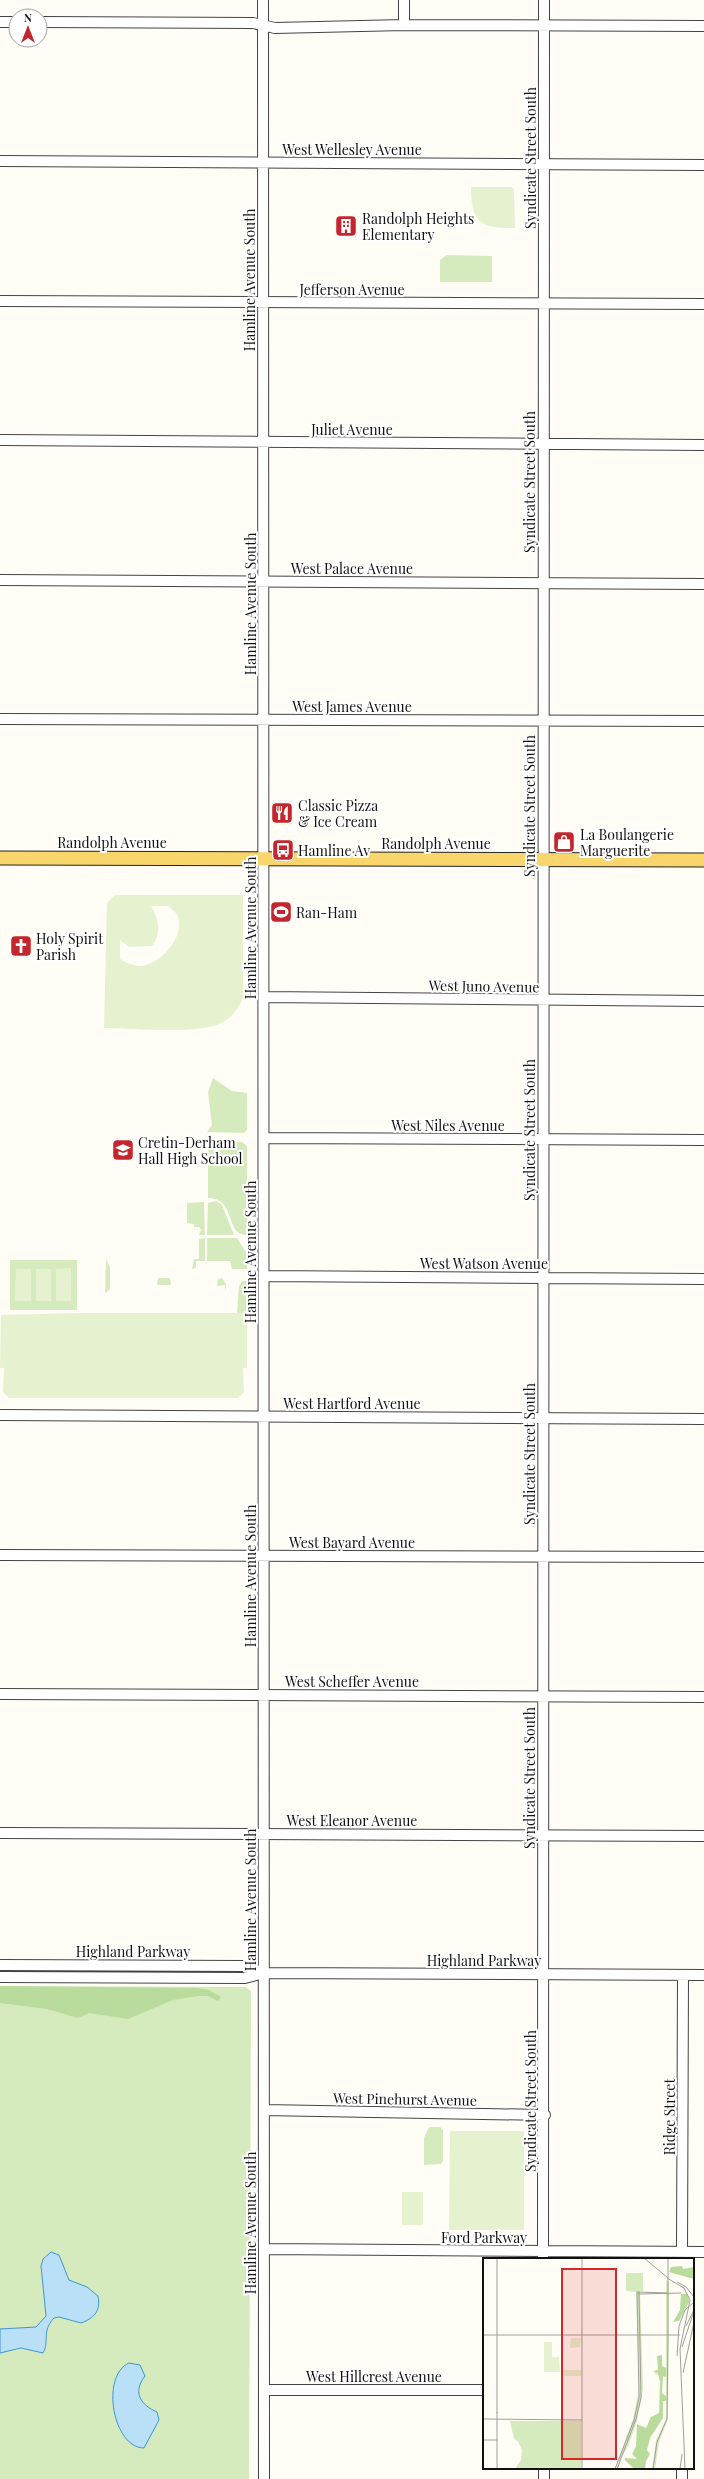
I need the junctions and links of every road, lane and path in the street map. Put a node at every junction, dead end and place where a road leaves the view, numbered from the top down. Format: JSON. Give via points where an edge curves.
{"nodes":[{"id":1,"x":263,"y":0,"type":"edge"},
{"id":2,"x":404,"y":0,"type":"edge"},
{"id":3,"x":544,"y":0,"type":"edge"},
{"id":4,"x":48,"y":22,"type":"edge"},
{"id":5,"x":263,"y":25,"type":"junction"},
{"id":6,"x":404,"y":25,"type":"junction"},
{"id":7,"x":544,"y":25,"type":"junction"},
{"id":8,"x":704,"y":26,"type":"edge"},
{"id":9,"x":0,"y":161,"type":"edge"},
{"id":10,"x":263,"y":162,"type":"junction"},
{"id":11,"x":544,"y":164,"type":"junction"},
{"id":12,"x":704,"y":165,"type":"edge"},
{"id":13,"x":0,"y":301,"type":"edge"},
{"id":14,"x":264,"y":302,"type":"junction"},
{"id":15,"x":544,"y":304,"type":"junction"},
{"id":16,"x":704,"y":304,"type":"edge"},
{"id":17,"x":0,"y":440,"type":"edge"},
{"id":18,"x":264,"y":442,"type":"junction"},
{"id":19,"x":544,"y":444,"type":"junction"},
{"id":20,"x":704,"y":445,"type":"edge"},
{"id":21,"x":0,"y":580,"type":"edge"},
{"id":22,"x":264,"y":581,"type":"junction"},
{"id":23,"x":543,"y":583,"type":"junction"},
{"id":24,"x":704,"y":584,"type":"edge"},
{"id":25,"x":0,"y":719,"type":"edge"},
{"id":26,"x":264,"y":719,"type":"junction"},
{"id":27,"x":543,"y":721,"type":"junction"},
{"id":28,"x":704,"y":722,"type":"edge"},
{"id":29,"x":0,"y":858,"type":"edge"},
{"id":30,"x":264,"y":858,"type":"junction"},
{"id":31,"x":543,"y":859,"type":"junction"},
{"id":32,"x":704,"y":860,"type":"edge"},
{"id":33,"x":264,"y":997,"type":"junction"},
{"id":34,"x":543,"y":1001,"type":"junction"},
{"id":35,"x":704,"y":1001,"type":"edge"},
{"id":36,"x":264,"y":1138,"type":"junction"},
{"id":37,"x":543,"y":1140,"type":"junction"},
{"id":38,"x":704,"y":1140,"type":"edge"},
{"id":39,"x":264,"y":1276,"type":"junction"},
{"id":40,"x":543,"y":1278,"type":"junction"},
{"id":41,"x":704,"y":1279,"type":"edge"},
{"id":42,"x":0,"y":1415,"type":"edge"},
{"id":43,"x":264,"y":1417,"type":"junction"},
{"id":44,"x":543,"y":1418,"type":"junction"},
{"id":45,"x":704,"y":1419,"type":"edge"},
{"id":46,"x":0,"y":1555,"type":"edge"},
{"id":47,"x":264,"y":1556,"type":"junction"},
{"id":48,"x":543,"y":1556,"type":"junction"},
{"id":49,"x":704,"y":1557,"type":"edge"},
{"id":50,"x":0,"y":1694,"type":"edge"},
{"id":51,"x":264,"y":1694,"type":"junction"},
{"id":52,"x":543,"y":1696,"type":"junction"},
{"id":53,"x":704,"y":1697,"type":"edge"},
{"id":54,"x":0,"y":1833,"type":"edge"},
{"id":55,"x":263,"y":1834,"type":"junction"},
{"id":56,"x":543,"y":1835,"type":"junction"},
{"id":57,"x":704,"y":1836,"type":"edge"},
{"id":58,"x":0,"y":1965,"type":"edge"},
{"id":59,"x":264,"y":1973,"type":"junction"},
{"id":60,"x":543,"y":1974,"type":"junction"},
{"id":61,"x":683,"y":1975,"type":"junction"},
{"id":62,"x":704,"y":1975,"type":"edge"},
{"id":63,"x":0,"y":1977,"type":"edge"},
{"id":64,"x":264,"y":2110,"type":"junction"},
{"id":65,"x":545,"y":2115,"type":"junction"},
{"id":66,"x":264,"y":2249,"type":"junction"},
{"id":67,"x":704,"y":2252,"type":"edge"},
{"id":68,"x":543,"y":2255,"type":"edge"},
{"id":69,"x":682,"y":2256,"type":"edge"},
{"id":70,"x":264,"y":2390,"type":"junction"},
{"id":71,"x":483,"y":2390,"type":"edge"},
{"id":72,"x":264,"y":2479,"type":"edge"}],
"edges":[{"from":1,"to":5,"type":"street","name":"Hamline Avenue South"},
{"from":2,"to":6,"type":"street"},
{"from":3,"to":7,"type":"street","name":"Syndicate Street South"},
{"from":4,"to":5,"type":"street"},
{"from":5,"to":6,"type":"street","via":[[289,28]]},
{"from":5,"to":10,"type":"street","name":"Hamline Avenue South"},
{"from":6,"to":7,"type":"street"},
{"from":7,"to":8,"type":"street"},
{"from":7,"to":11,"type":"street","name":"Syndicate Street South"},
{"from":9,"to":10,"type":"street","name":"West Wellesley Avenue"},
{"from":10,"to":11,"type":"street","name":"West Wellesley Avenue"},
{"from":10,"to":14,"type":"street","name":"Hamline Avenue South"},
{"from":11,"to":12,"type":"street","name":"West Wellesley Avenue"},
{"from":11,"to":15,"type":"street","name":"Syndicate Street South"},
{"from":13,"to":14,"type":"street","name":"Jefferson Avenue"},
{"from":14,"to":15,"type":"street","name":"Jefferson Avenue"},
{"from":14,"to":18,"type":"street","name":"Hamline Avenue South"},
{"from":15,"to":16,"type":"street","name":"Jefferson Avenue"},
{"from":15,"to":19,"type":"street","name":"Syndicate Street South"},
{"from":17,"to":18,"type":"street","name":"Juliet Avenue"},
{"from":18,"to":19,"type":"street","name":"Juliet Avenue"},
{"from":18,"to":22,"type":"street","name":"Hamline Avenue South"},
{"from":19,"to":20,"type":"street","name":"Juliet Avenue"},
{"from":19,"to":23,"type":"street","name":"Syndicate Street South"},
{"from":21,"to":22,"type":"street","name":"West Palace Avenue"},
{"from":22,"to":23,"type":"street","name":"West Palace Avenue"},
{"from":22,"to":26,"type":"street","name":"Hamline Avenue South"},
{"from":23,"to":24,"type":"street","name":"West Palace Avenue"},
{"from":23,"to":27,"type":"street","name":"Syndicate Street South"},
{"from":25,"to":26,"type":"street","name":"West James Avenue"},
{"from":26,"to":27,"type":"street","name":"West James Avenue"},
{"from":26,"to":30,"type":"street","name":"Hamline Avenue South"},
{"from":27,"to":28,"type":"street","name":"West James Avenue"},
{"from":27,"to":31,"type":"street","name":"Syndicate Street South"},
{"from":29,"to":30,"type":"main road","name":"Randolph Avenue"},
{"from":30,"to":31,"type":"main road","name":"Randolph Avenue"},
{"from":30,"to":33,"type":"street","name":"Hamline Avenue South"},
{"from":31,"to":32,"type":"main road","name":"Randolph Avenue"},
{"from":31,"to":34,"type":"street","name":"Syndicate Street South"},
{"from":33,"to":34,"type":"street","name":"West Juno Avenue"},
{"from":33,"to":36,"type":"street","name":"Hamline Avenue South"},
{"from":34,"to":35,"type":"street","name":"West Juno Avenue"},
{"from":34,"to":37,"type":"street","name":"Syndicate Street South"},
{"from":36,"to":37,"type":"street","name":"West Niles Avenue"},
{"from":36,"to":39,"type":"street","name":"Hamline Avenue South"},
{"from":37,"to":38,"type":"street","name":"West Niles Avenue"},
{"from":37,"to":40,"type":"street","name":"Syndicate Street South"},
{"from":39,"to":40,"type":"street","name":"West Watson Avenue"},
{"from":39,"to":43,"type":"street","name":"Hamline Avenue South"},
{"from":40,"to":41,"type":"street","name":"West Watson Avenue"},
{"from":40,"to":44,"type":"street","name":"Syndicate Street South"},
{"from":42,"to":43,"type":"street","name":"West Hartford Avenue"},
{"from":43,"to":44,"type":"street","name":"West Hartford Avenue"},
{"from":43,"to":47,"type":"street","name":"Hamline Avenue South"},
{"from":44,"to":45,"type":"street","name":"West Hartford Avenue"},
{"from":44,"to":48,"type":"street","name":"Syndicate Street South"},
{"from":46,"to":47,"type":"street","name":"West Bayard Avenue"},
{"from":47,"to":48,"type":"street","name":"West Bayard Avenue"},
{"from":47,"to":51,"type":"street","name":"Hamline Avenue South"},
{"from":48,"to":49,"type":"street","name":"West Bayard Avenue"},
{"from":48,"to":52,"type":"street","name":"Syndicate Street South"},
{"from":50,"to":51,"type":"street","name":"West Scheffer Avenue"},
{"from":51,"to":52,"type":"street","name":"West Scheffer Avenue"},
{"from":51,"to":55,"type":"street","name":"Hamline Avenue South"},
{"from":52,"to":53,"type":"street","name":"West Scheffer Avenue"},
{"from":52,"to":56,"type":"street","name":"Syndicate Street South"},
{"from":54,"to":55,"type":"street","name":"West Eleanor Avenue"},
{"from":55,"to":56,"type":"street","name":"West Eleanor Avenue"},
{"from":55,"to":59,"type":"street","name":"Hamline Avenue South"},
{"from":56,"to":57,"type":"street","name":"West Eleanor Avenue"},
{"from":56,"to":60,"type":"street","name":"Syndicate Street South"},
{"from":58,"to":59,"type":"street","name":"Highland Parkway","via":[[244,1966]]},
{"from":59,"to":60,"type":"street","name":"Highland Parkway"},
{"from":59,"to":63,"type":"street","name":"Highland Parkway","via":[[246,1978]]},
{"from":59,"to":64,"type":"street","name":"Hamline Avenue South"},
{"from":60,"to":61,"type":"street","name":"Highland Parkway"},
{"from":60,"to":65,"type":"street","name":"Syndicate Street South"},
{"from":61,"to":62,"type":"street","name":"Highland Parkway"},
{"from":61,"to":69,"type":"street","name":"Ridge Street"},
{"from":64,"to":65,"type":"street","name":"West Pinehurst Avenue"},
{"from":64,"to":66,"type":"street","name":"Hamline Avenue South"},
{"from":65,"to":68,"type":"street","name":"Syndicate Street South"},
{"from":66,"to":68,"type":"street","name":"Ford Parkway"},
{"from":66,"to":70,"type":"street","name":"Hamline Avenue South"},
{"from":67,"to":69,"type":"street","name":"Ford Parkway"},
{"from":68,"to":69,"type":"street","name":"Ford Parkway"},
{"from":70,"to":71,"type":"street","name":"West Hillcrest Avenue"},
{"from":70,"to":72,"type":"street","name":"Hamline Avenue South"}]}
